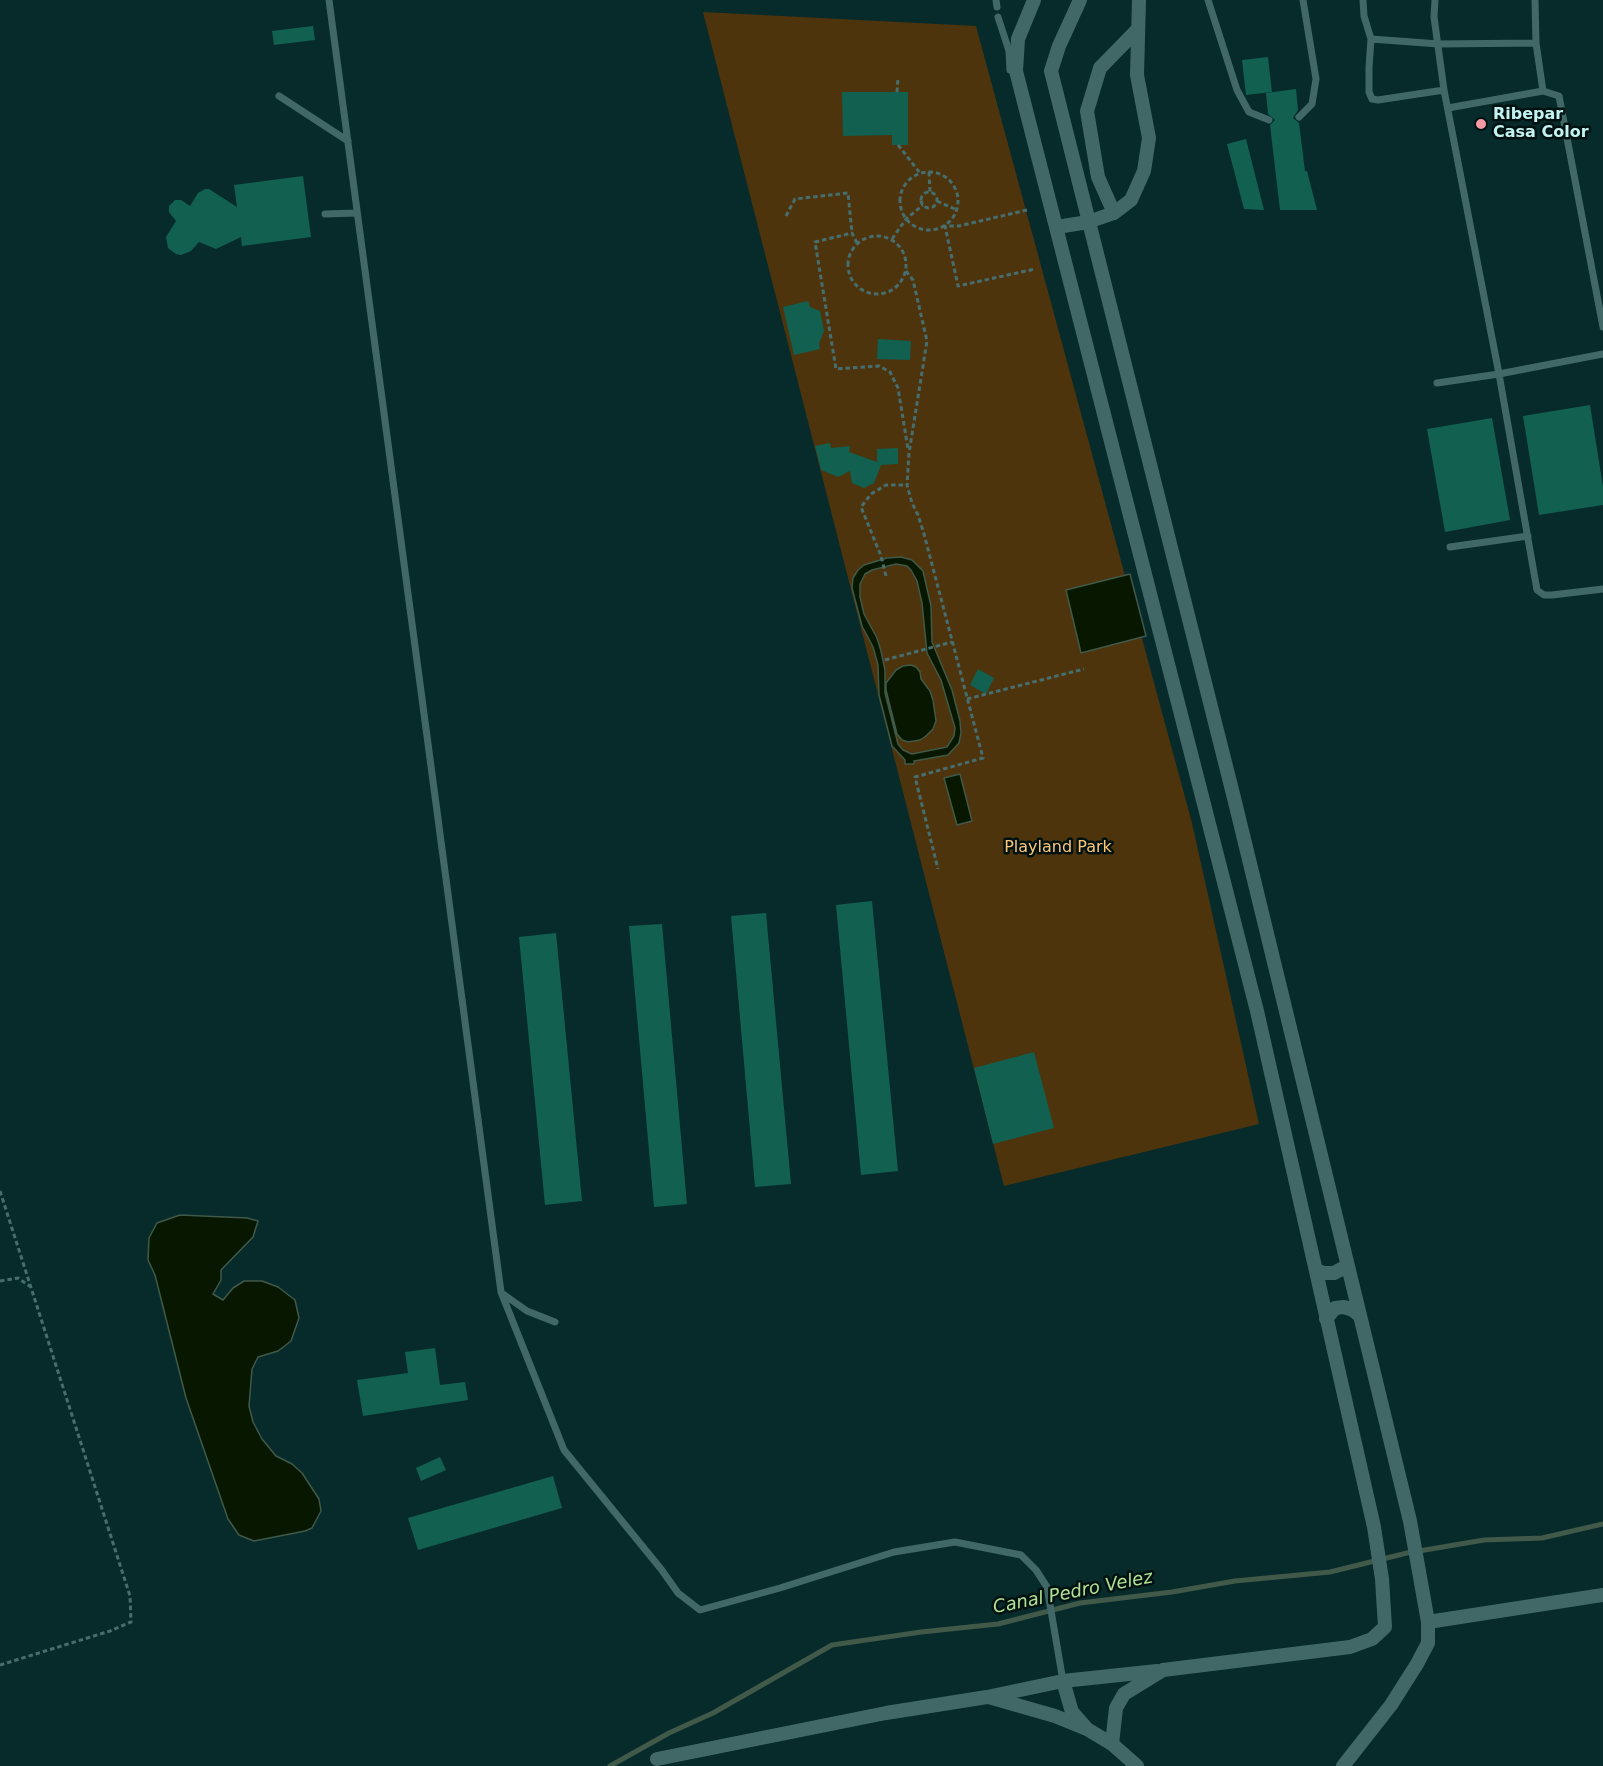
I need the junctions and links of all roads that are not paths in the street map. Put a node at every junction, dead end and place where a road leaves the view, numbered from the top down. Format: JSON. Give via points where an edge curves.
{"nodes":[{"id":1,"x":329,"y":0,"type":"edge"},
{"id":2,"x":1034,"y":0,"type":"edge"},
{"id":3,"x":1080,"y":0,"type":"edge"},
{"id":4,"x":1139,"y":0,"type":"edge"},
{"id":5,"x":1208,"y":0,"type":"edge"},
{"id":6,"x":1303,"y":0,"type":"edge"},
{"id":7,"x":1363,"y":0,"type":"edge"},
{"id":8,"x":1435,"y":0,"type":"edge"},
{"id":9,"x":1535,"y":0,"type":"edge"},
{"id":10,"x":998,"y":17,"type":"dead end"},
{"id":11,"x":1138,"y":29,"type":"junction"},
{"id":12,"x":1371,"y":39,"type":"junction"},
{"id":13,"x":1536,"y":43,"type":"junction"},
{"id":14,"x":1439,"y":44,"type":"junction"},
{"id":15,"x":1010,"y":71,"type":"dead end"},
{"id":16,"x":1444,"y":90,"type":"junction"},
{"id":17,"x":1543,"y":91,"type":"junction"},
{"id":18,"x":279,"y":96,"type":"dead end"},
{"id":19,"x":1448,"y":108,"type":"junction"},
{"id":20,"x":1299,"y":117,"type":"dead end"},
{"id":21,"x":1269,"y":120,"type":"dead end"},
{"id":22,"x":348,"y":141,"type":"junction"},
{"id":23,"x":357,"y":213,"type":"junction"},
{"id":24,"x":1114,"y":213,"type":"junction"},
{"id":25,"x":325,"y":214,"type":"dead end"},
{"id":26,"x":1088,"y":222,"type":"junction"},
{"id":27,"x":1057,"y":227,"type":"junction"},
{"id":28,"x":1603,"y":327,"type":"edge"},
{"id":29,"x":1603,"y":354,"type":"edge"},
{"id":30,"x":1500,"y":374,"type":"junction"},
{"id":31,"x":1437,"y":383,"type":"dead end"},
{"id":32,"x":1528,"y":536,"type":"junction"},
{"id":33,"x":1449,"y":547,"type":"dead end"},
{"id":34,"x":1603,"y":589,"type":"edge"},
{"id":35,"x":1347,"y":1266,"type":"junction"},
{"id":36,"x":1316,"y":1270,"type":"junction"},
{"id":37,"x":501,"y":1292,"type":"junction"},
{"id":38,"x":1359,"y":1315,"type":"junction"},
{"id":39,"x":1326,"y":1319,"type":"junction"},
{"id":40,"x":555,"y":1322,"type":"dead end"},
{"id":41,"x":1603,"y":1595,"type":"edge"},
{"id":42,"x":1428,"y":1622,"type":"junction"},
{"id":43,"x":1163,"y":1670,"type":"junction"},
{"id":44,"x":1063,"y":1681,"type":"junction"},
{"id":45,"x":987,"y":1697,"type":"junction"},
{"id":46,"x":1087,"y":1730,"type":"junction"},
{"id":47,"x":1112,"y":1744,"type":"junction"},
{"id":48,"x":657,"y":1759,"type":"dead end"},
{"id":49,"x":1137,"y":1766,"type":"edge"},
{"id":50,"x":1343,"y":1766,"type":"edge"}],
"edges":[{"from":1,"to":22,"type":"lane"},
{"from":2,"to":27,"type":"street","via":[[1018,39],[1016,71]]},
{"from":3,"to":26,"type":"street","via":[[1051,71]]},
{"from":4,"to":11,"type":"street"},
{"from":5,"to":21,"type":"lane","via":[[1237,90],[1249,112]]},
{"from":6,"to":20,"type":"lane","via":[[1316,80],[1311,104]]},
{"from":7,"to":12,"type":"lane"},
{"from":8,"to":14,"type":"lane"},
{"from":9,"to":13,"type":"lane"},
{"from":10,"to":15,"type":"lane","via":[[1009,51]]},
{"from":11,"to":24,"type":"street","via":[[1137,75],[1149,138],[1144,171],[1131,200]]},
{"from":11,"to":24,"type":"street","via":[[1100,68],[1087,111],[1098,177]]},
{"from":12,"to":14,"type":"lane"},
{"from":12,"to":16,"type":"lane","via":[[1368,67],[1372,99]]},
{"from":13,"to":14,"type":"lane"},
{"from":13,"to":17,"type":"lane"},
{"from":14,"to":16,"type":"lane"},
{"from":16,"to":19,"type":"lane"},
{"from":17,"to":19,"type":"lane"},
{"from":17,"to":28,"type":"lane","via":[[1559,96]]},
{"from":18,"to":22,"type":"lane"},
{"from":19,"to":30,"type":"lane"},
{"from":22,"to":23,"type":"lane"},
{"from":23,"to":25,"type":"lane"},
{"from":23,"to":37,"type":"lane"},
{"from":24,"to":26,"type":"street"},
{"from":26,"to":27,"type":"street"},
{"from":26,"to":35,"type":"street","via":[[1235,802]]},
{"from":27,"to":36,"type":"street","via":[[1257,1011]]},
{"from":29,"to":30,"type":"lane"},
{"from":30,"to":31,"type":"lane"},
{"from":30,"to":32,"type":"lane"},
{"from":32,"to":33,"type":"lane"},
{"from":32,"to":34,"type":"lane","via":[[1537,590],[1544,595]]},
{"from":35,"to":36,"type":"street","via":[[1334,1272]]},
{"from":35,"to":38,"type":"street"},
{"from":36,"to":39,"type":"street"},
{"from":37,"to":40,"type":"lane","via":[[527,1311]]},
{"from":37,"to":44,"type":"lane","via":[[564,1450],[678,1593],[700,1610],[894,1552],[955,1542],[1021,1555],[1036,1570],[1047,1587]]},
{"from":38,"to":39,"type":"street","via":[[1344,1307],[1335,1308]]},
{"from":38,"to":42,"type":"street","via":[[1410,1521]]},
{"from":39,"to":43,"type":"street","via":[[1374,1527],[1385,1627],[1372,1639],[1350,1647]]},
{"from":41,"to":42,"type":"street"},
{"from":42,"to":50,"type":"street","via":[[1428,1643],[1417,1664],[1391,1705]]},
{"from":43,"to":44,"type":"street"},
{"from":43,"to":47,"type":"street","via":[[1124,1694],[1116,1708]]},
{"from":44,"to":45,"type":"street"},
{"from":44,"to":46,"type":"street","via":[[1072,1712]]},
{"from":45,"to":46,"type":"street","via":[[1055,1716]]},
{"from":45,"to":48,"type":"street"},
{"from":46,"to":47,"type":"street"},
{"from":47,"to":49,"type":"street"}]}
